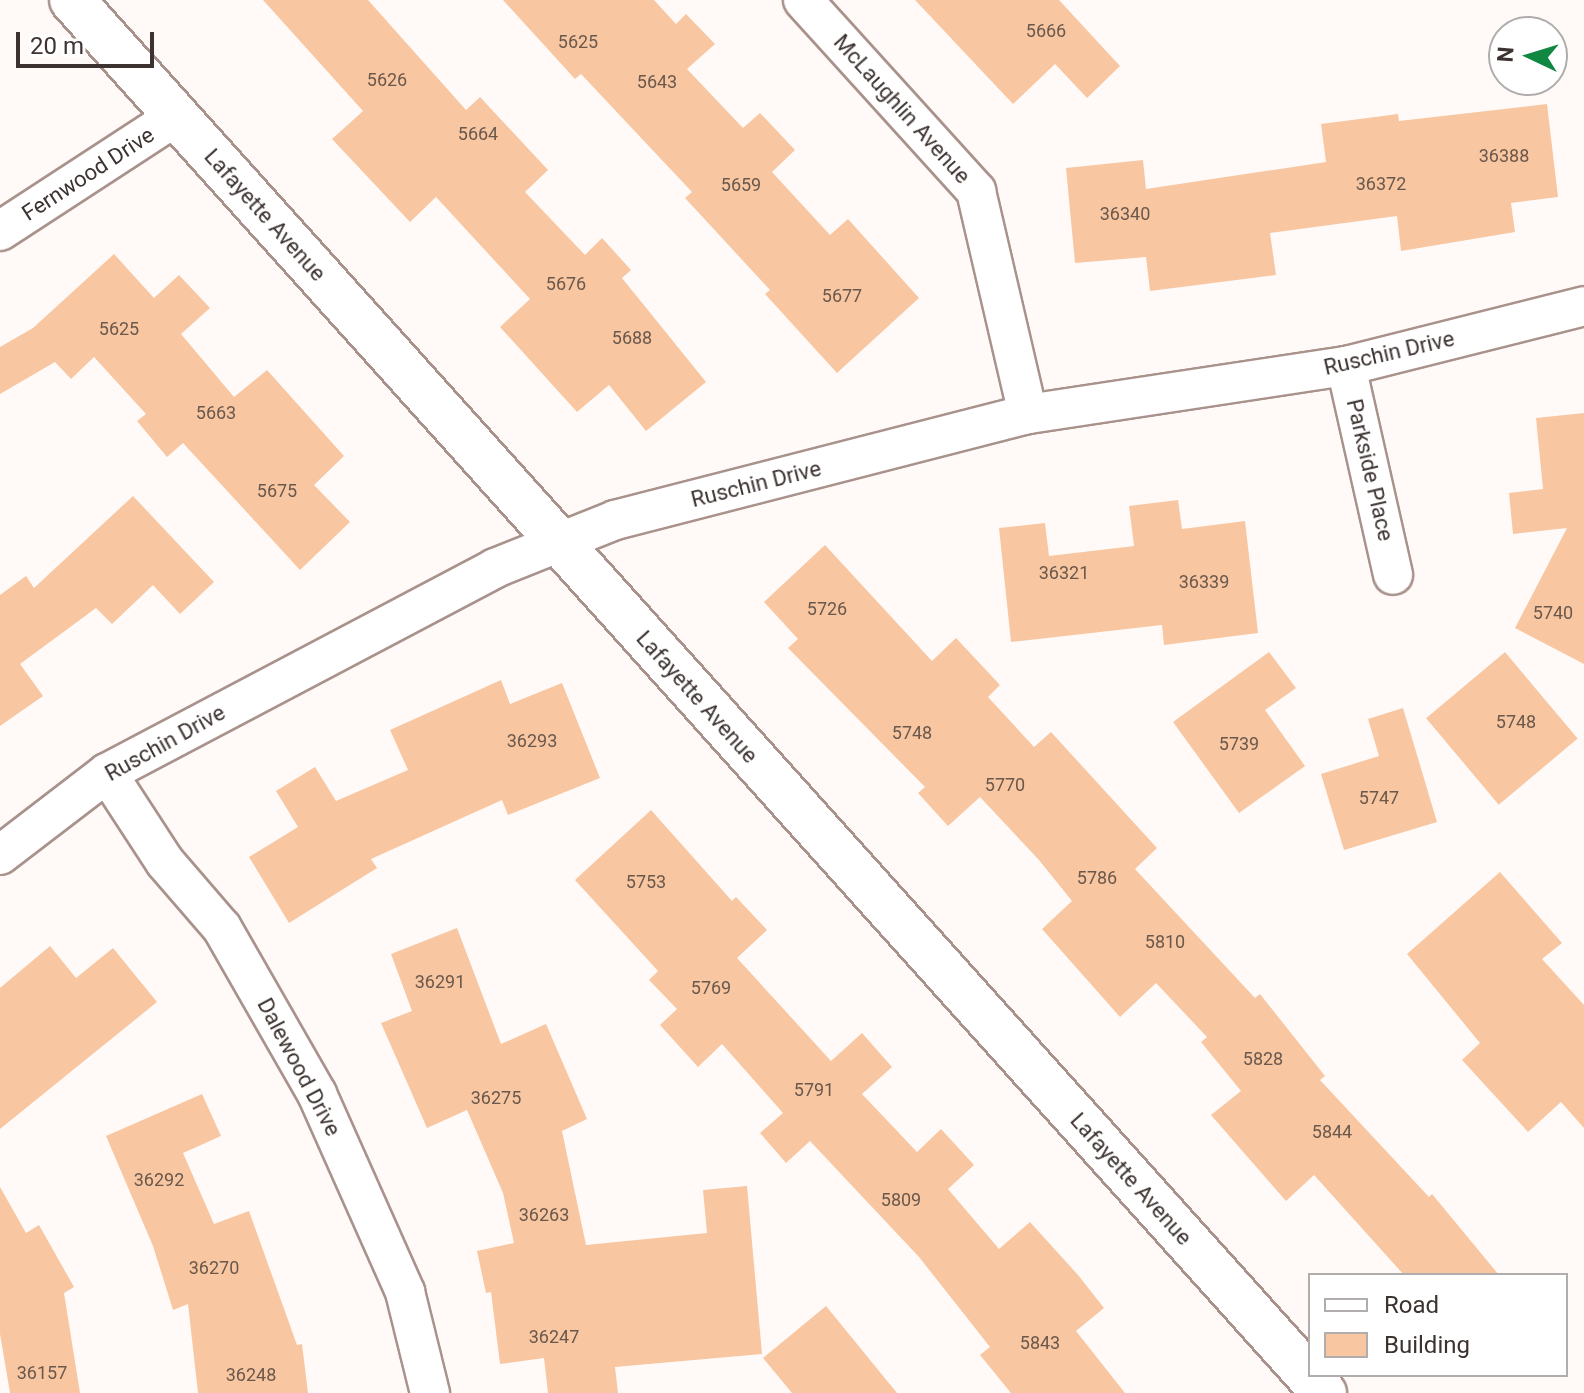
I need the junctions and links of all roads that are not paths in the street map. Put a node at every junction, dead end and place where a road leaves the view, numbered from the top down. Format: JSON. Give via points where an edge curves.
{"nodes":[{"id":1,"x":72,"y":0,"type":"edge"},
{"id":2,"x":803,"y":0,"type":"edge"},
{"id":3,"x":175,"y":117,"type":"junction"},
{"id":4,"x":0,"y":231,"type":"edge"},
{"id":5,"x":1584,"y":306,"type":"edge"},
{"id":6,"x":1346,"y":366,"type":"junction"},
{"id":7,"x":1028,"y":414,"type":"junction"},
{"id":8,"x":560,"y":541,"type":"junction"},
{"id":9,"x":1393,"y":575,"type":"dead end"},
{"id":10,"x":107,"y":773,"type":"junction"},
{"id":11,"x":0,"y":855,"type":"edge"},
{"id":12,"x":1308,"y":1375,"type":"edge"},
{"id":13,"x":1310,"y":1377,"type":"edge"},
{"id":14,"x":430,"y":1393,"type":"edge"},
{"id":15,"x":1324,"y":1393,"type":"edge"}],
"edges":[{"from":1,"to":3,"type":"street","name":"Lafayette Avenue"},
{"from":2,"to":7,"type":"street","name":"McLaughlin Avenue","via":[[976,191]]},
{"from":3,"to":4,"type":"street","name":"Fernwood Drive"},
{"from":3,"to":8,"type":"street","name":"Lafayette Avenue"},
{"from":5,"to":6,"type":"street","name":"Ruschin Drive"},
{"from":6,"to":7,"type":"street","name":"Ruschin Drive"},
{"from":6,"to":9,"type":"street","name":"Parkside Place"},
{"from":7,"to":8,"type":"street","name":"Ruschin Drive","via":[[615,520]]},
{"from":8,"to":10,"type":"street","name":"Ruschin Drive","via":[[495,568]]},
{"from":8,"to":12,"type":"street","name":"Lafayette Avenue"},
{"from":10,"to":11,"type":"street","name":"Ruschin Drive"},
{"from":10,"to":14,"type":"street","name":"Dalewood Drive","via":[[165,862],[222,928],[317,1094],[405,1292]]},
{"from":13,"to":15,"type":"street","name":"Lafayette Avenue"}]}
